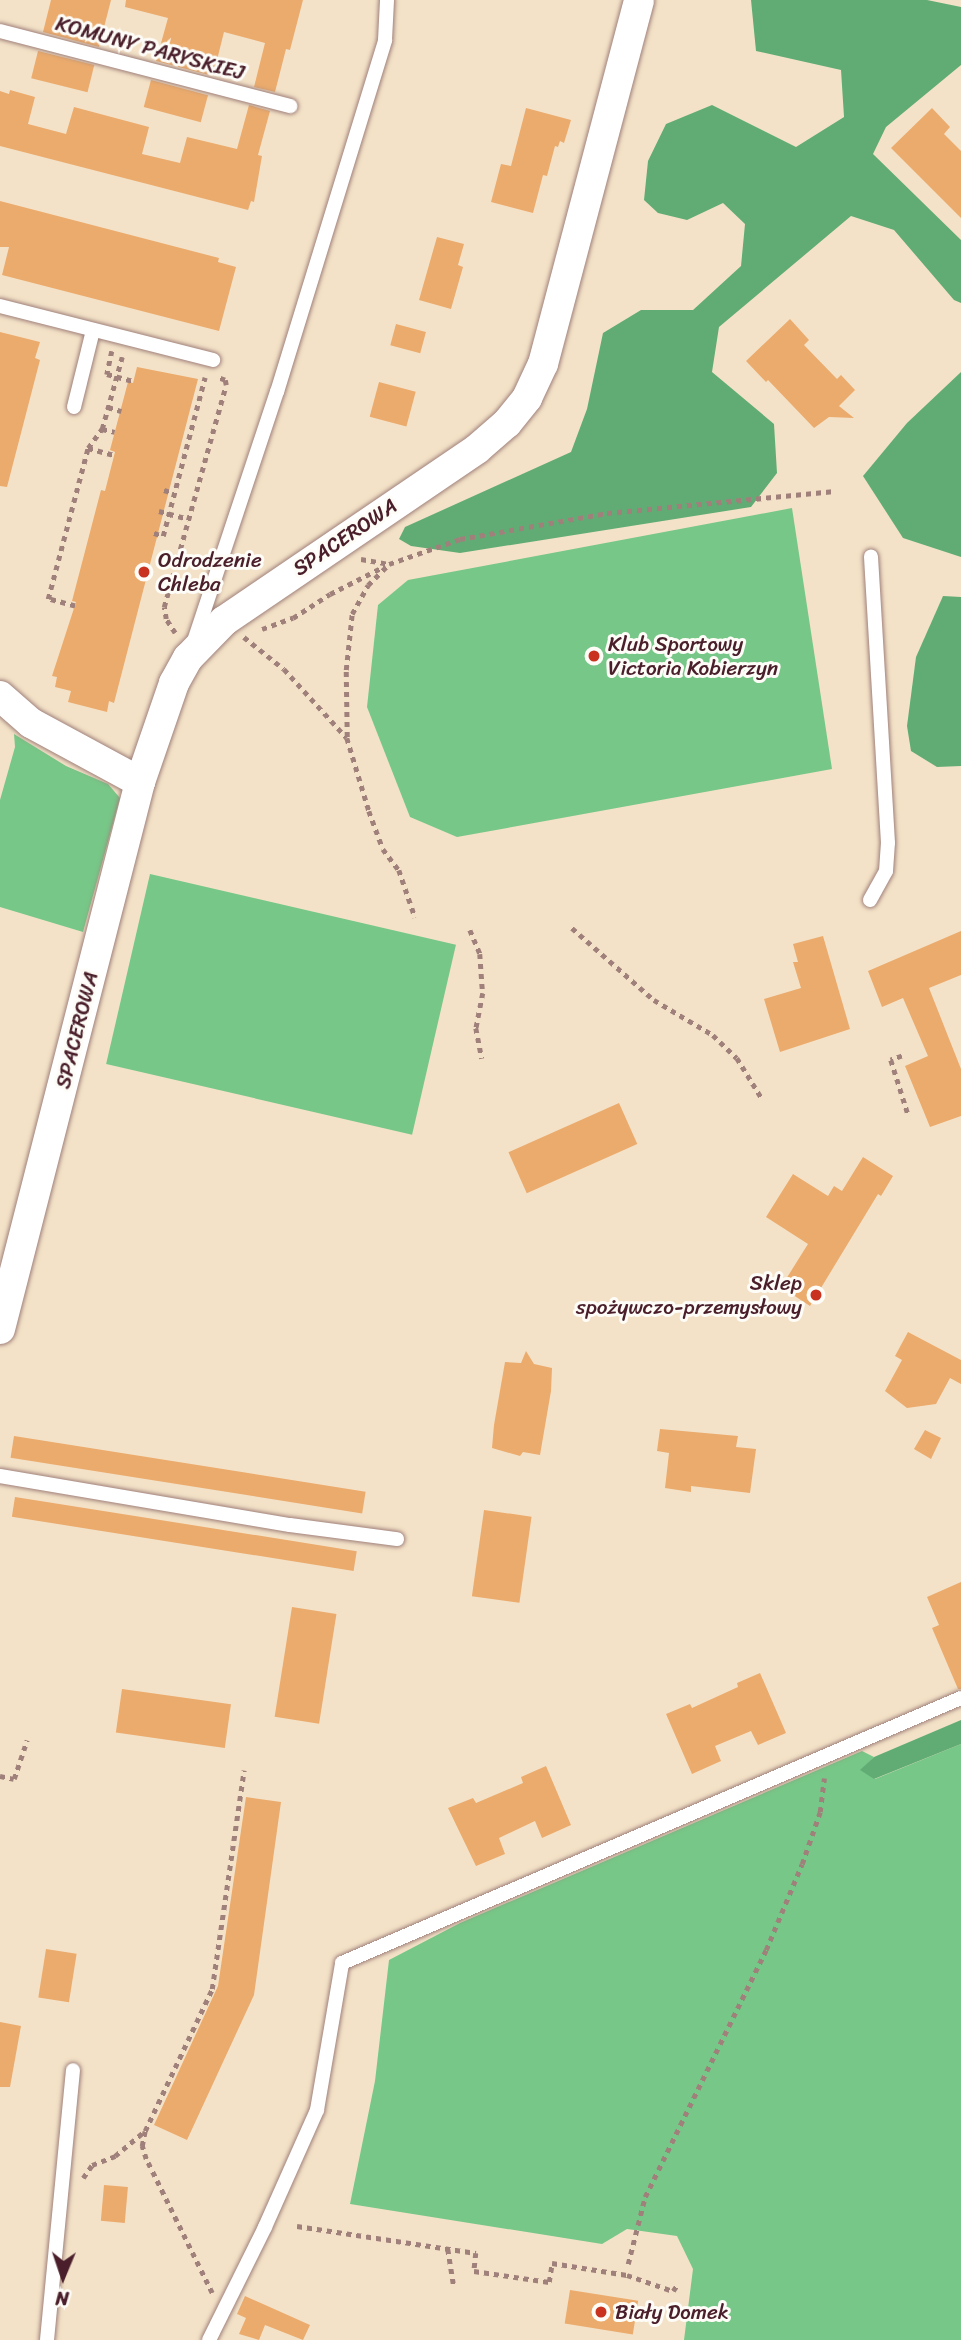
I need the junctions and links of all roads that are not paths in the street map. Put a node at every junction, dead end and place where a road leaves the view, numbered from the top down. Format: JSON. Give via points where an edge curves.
{"nodes":[{"id":1,"x":387,"y":0,"type":"edge"},
{"id":2,"x":639,"y":0,"type":"edge"},
{"id":3,"x":0,"y":31,"type":"edge"},
{"id":4,"x":290,"y":106,"type":"dead end"},
{"id":5,"x":0,"y":306,"type":"edge"},
{"id":6,"x":93,"y":330,"type":"junction"},
{"id":7,"x":214,"y":360,"type":"dead end"},
{"id":8,"x":74,"y":407,"type":"dead end"},
{"id":9,"x":871,"y":557,"type":"dead end"},
{"id":10,"x":188,"y":658,"type":"junction"},
{"id":11,"x":0,"y":696,"type":"edge"},
{"id":12,"x":140,"y":782,"type":"junction"},
{"id":13,"x":870,"y":900,"type":"dead end"},
{"id":14,"x":0,"y":1329,"type":"edge"},
{"id":15,"x":0,"y":1476,"type":"edge"},
{"id":16,"x":397,"y":1539,"type":"dead end"},
{"id":17,"x":961,"y":1698,"type":"edge"},
{"id":18,"x":73,"y":2070,"type":"dead end"},
{"id":19,"x":47,"y":2340,"type":"edge"},
{"id":20,"x":209,"y":2340,"type":"edge"}],
"edges":[{"from":1,"to":10,"type":"lane","via":[[385,40],[277,392]]},
{"from":2,"to":10,"type":"street","name":"SPACEROWA","via":[[542,364],[527,398],[477,449],[326,549],[234,628]]},
{"from":3,"to":4,"type":"lane","name":"KOMUNY PARYSKIEJ"},
{"from":5,"to":6,"type":"lane"},
{"from":6,"to":7,"type":"lane"},
{"from":6,"to":8,"type":"lane"},
{"from":9,"to":13,"type":"lane","via":[[888,844],[886,872]]},
{"from":10,"to":12,"type":"street","name":"SPACEROWA","via":[[174,683]]},
{"from":11,"to":12,"type":"street","via":[[31,723]]},
{"from":12,"to":14,"type":"street","name":"SPACEROWA"},
{"from":15,"to":16,"type":"lane"},
{"from":17,"to":20,"type":"lane","via":[[342,1963],[317,2110]]},
{"from":18,"to":19,"type":"lane"}]}
